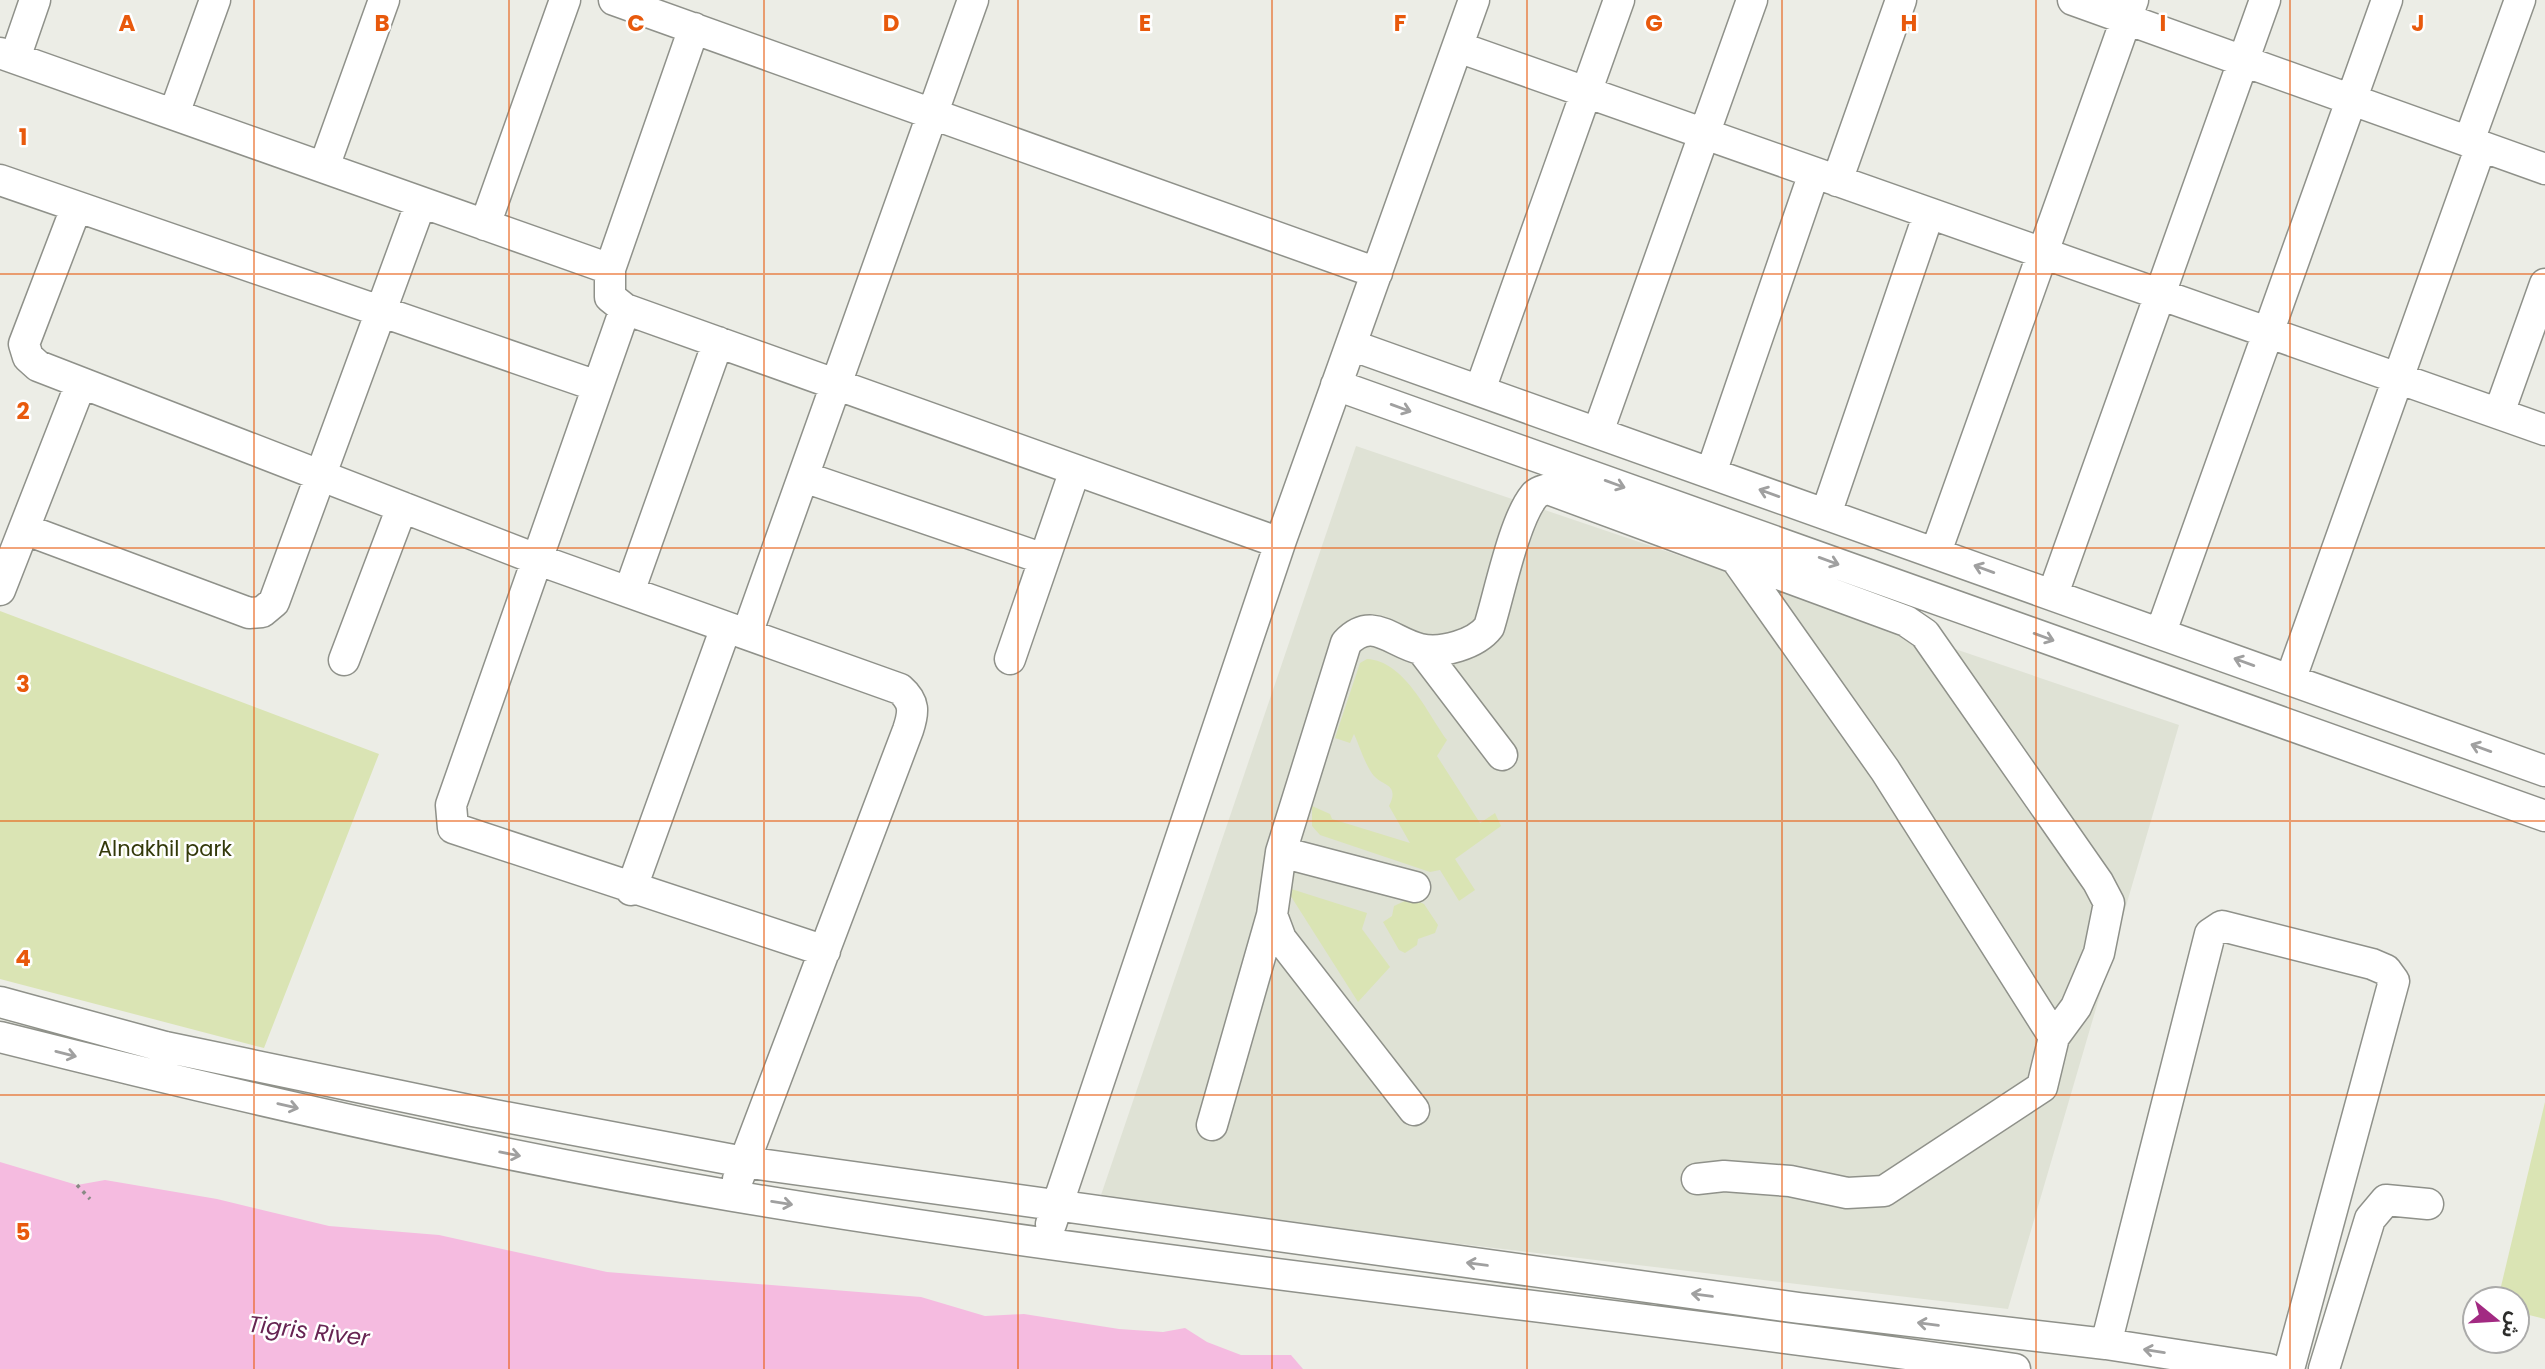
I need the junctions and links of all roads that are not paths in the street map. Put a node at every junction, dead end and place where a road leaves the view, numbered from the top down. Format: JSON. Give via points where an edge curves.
{"nodes":[{"id":1,"x":35,"y":0,"type":"edge"},
{"id":2,"x":215,"y":0,"type":"edge"},
{"id":3,"x":384,"y":0,"type":"edge"},
{"id":4,"x":565,"y":0,"type":"edge"},
{"id":5,"x":614,"y":0,"type":"edge"},
{"id":6,"x":973,"y":0,"type":"edge"},
{"id":7,"x":1474,"y":0,"type":"edge"},
{"id":8,"x":1619,"y":0,"type":"edge"},
{"id":9,"x":1752,"y":0,"type":"edge"},
{"id":10,"x":1901,"y":0,"type":"edge"},
{"id":11,"x":2073,"y":0,"type":"edge"},
{"id":12,"x":2265,"y":0,"type":"edge"},
{"id":13,"x":2387,"y":0,"type":"edge"},
{"id":14,"x":2520,"y":0,"type":"edge"},
{"id":15,"x":2130,"y":10,"type":"edge"},
{"id":16,"x":694,"y":28,"type":"junction"},
{"id":17,"x":1458,"y":47,"type":"junction"},
{"id":18,"x":7,"y":55,"type":"edge"},
{"id":19,"x":2243,"y":61,"type":"junction"},
{"id":20,"x":1586,"y":92,"type":"junction"},
{"id":21,"x":2351,"y":100,"type":"junction"},
{"id":22,"x":174,"y":114,"type":"junction"},
{"id":23,"x":932,"y":114,"type":"junction"},
{"id":24,"x":1704,"y":134,"type":"junction"},
{"id":25,"x":2475,"y":144,"type":"junction"},
{"id":26,"x":324,"y":167,"type":"junction"},
{"id":27,"x":2545,"y":169,"type":"edge"},
{"id":28,"x":1826,"y":177,"type":"junction"},
{"id":29,"x":0,"y":180,"type":"edge"},
{"id":30,"x":421,"y":202,"type":"junction"},
{"id":31,"x":76,"y":208,"type":"junction"},
{"id":32,"x":1929,"y":213,"type":"junction"},
{"id":33,"x":485,"y":225,"type":"junction"},
{"id":34,"x":2043,"y":253,"type":"junction"},
{"id":35,"x":610,"y":269,"type":"junction"},
{"id":36,"x":1377,"y":273,"type":"junction"},
{"id":37,"x":2545,"y":284,"type":"edge"},
{"id":38,"x":2160,"y":294,"type":"junction"},
{"id":39,"x":625,"y":309,"type":"junction"},
{"id":40,"x":380,"y":312,"type":"junction"},
{"id":41,"x":2268,"y":332,"type":"junction"},
{"id":42,"x":718,"y":342,"type":"junction"},
{"id":43,"x":1351,"y":345,"type":"junction"},
{"id":44,"x":2398,"y":378,"type":"junction"},
{"id":45,"x":81,"y":383,"type":"junction"},
{"id":46,"x":836,"y":384,"type":"junction"},
{"id":47,"x":1336,"y":385,"type":"junction"},
{"id":48,"x":597,"y":386,"type":"junction"},
{"id":49,"x":1480,"y":390,"type":"junction"},
{"id":50,"x":2499,"y":413,"type":"junction"},
{"id":51,"x":2545,"y":430,"type":"edge"},
{"id":52,"x":1598,"y":432,"type":"junction"},
{"id":53,"x":1076,"y":470,"type":"junction"},
{"id":54,"x":1711,"y":472,"type":"junction"},
{"id":55,"x":322,"y":476,"type":"junction"},
{"id":56,"x":804,"y":477,"type":"junction"},
{"id":57,"x":402,"y":507,"type":"junction"},
{"id":58,"x":1826,"y":513,"type":"junction"},
{"id":59,"x":24,"y":529,"type":"junction"},
{"id":60,"x":1280,"y":543,"type":"junction"},
{"id":61,"x":1936,"y":552,"type":"junction"},
{"id":62,"x":536,"y":559,"type":"junction"},
{"id":63,"x":1044,"y":559,"type":"junction"},
{"id":64,"x":1736,"y":559,"type":"junction"},
{"id":65,"x":2017,"y":581,"type":"junction"},
{"id":66,"x":0,"y":590,"type":"edge"},
{"id":67,"x":629,"y":592,"type":"junction"},
{"id":68,"x":2053,"y":594,"type":"junction"},
{"id":69,"x":2001,"y":622,"type":"junction"},
{"id":70,"x":736,"y":630,"type":"junction"},
{"id":71,"x":2161,"y":632,"type":"junction"},
{"id":72,"x":1422,"y":650,"type":"junction"},
{"id":73,"x":1010,"y":659,"type":"dead end"},
{"id":74,"x":344,"y":660,"type":"dead end"},
{"id":75,"x":2291,"y":678,"type":"junction"},
{"id":76,"x":1502,"y":755,"type":"dead end"},
{"id":77,"x":2545,"y":771,"type":"edge"},
{"id":78,"x":2545,"y":816,"type":"edge"},
{"id":79,"x":1281,"y":852,"type":"junction"},
{"id":80,"x":1415,"y":887,"type":"dead end"},
{"id":81,"x":631,"y":890,"type":"junction"},
{"id":82,"x":1272,"y":915,"type":"junction"},
{"id":83,"x":825,"y":951,"type":"junction"},
{"id":84,"x":0,"y":1002,"type":"edge"},
{"id":85,"x":0,"y":1037,"type":"edge"},
{"id":86,"x":2054,"y":1037,"type":"junction"},
{"id":87,"x":1414,"y":1110,"type":"dead end"},
{"id":88,"x":1212,"y":1125,"type":"dead end"},
{"id":89,"x":744,"y":1162,"type":"junction"},
{"id":90,"x":1697,"y":1179,"type":"dead end"},
{"id":91,"x":732,"y":1196,"type":"junction"},
{"id":92,"x":2428,"y":1204,"type":"dead end"},
{"id":93,"x":1057,"y":1206,"type":"junction"},
{"id":94,"x":1045,"y":1244,"type":"junction"},
{"id":95,"x":2106,"y":1344,"type":"junction"},
{"id":96,"x":2015,"y":1369,"type":"edge"},
{"id":97,"x":2269,"y":1369,"type":"edge"},
{"id":98,"x":2289,"y":1369,"type":"edge"},
{"id":99,"x":2324,"y":1369,"type":"edge"}],
"edges":[{"from":1,"to":18,"type":"street"},
{"from":2,"to":22,"type":"street"},
{"from":3,"to":26,"type":"street"},
{"from":4,"to":33,"type":"street"},
{"from":5,"to":16,"type":"street"},
{"from":6,"to":23,"type":"street"},
{"from":7,"to":17,"type":"street"},
{"from":8,"to":20,"type":"street"},
{"from":9,"to":24,"type":"street"},
{"from":10,"to":28,"type":"street"},
{"from":11,"to":15,"type":"street"},
{"from":12,"to":19,"type":"street"},
{"from":13,"to":21,"type":"street"},
{"from":14,"to":25,"type":"street"},
{"from":15,"to":19,"type":"street"},
{"from":15,"to":34,"type":"street"},
{"from":16,"to":23,"type":"street"},
{"from":16,"to":35,"type":"street"},
{"from":17,"to":20,"type":"street"},
{"from":17,"to":36,"type":"street"},
{"from":18,"to":22,"type":"street"},
{"from":19,"to":21,"type":"street"},
{"from":19,"to":38,"type":"street"},
{"from":20,"to":24,"type":"street"},
{"from":20,"to":49,"type":"street"},
{"from":21,"to":25,"type":"street"},
{"from":21,"to":41,"type":"street"},
{"from":22,"to":26,"type":"street"},
{"from":23,"to":36,"type":"street"},
{"from":23,"to":46,"type":"street"},
{"from":24,"to":28,"type":"street"},
{"from":24,"to":52,"type":"street"},
{"from":25,"to":27,"type":"street"},
{"from":25,"to":44,"type":"street"},
{"from":26,"to":30,"type":"street"},
{"from":28,"to":32,"type":"street"},
{"from":28,"to":54,"type":"street"},
{"from":29,"to":31,"type":"street"},
{"from":30,"to":33,"type":"street"},
{"from":30,"to":40,"type":"street"},
{"from":31,"to":40,"type":"street"},
{"from":31,"to":45,"type":"street","via":[[24,344],[28,357],[38,366]]},
{"from":32,"to":34,"type":"street"},
{"from":32,"to":58,"type":"street"},
{"from":33,"to":35,"type":"street"},
{"from":34,"to":38,"type":"street"},
{"from":34,"to":61,"type":"street"},
{"from":35,"to":39,"type":"street","via":[[610,296]]},
{"from":36,"to":43,"type":"street"},
{"from":37,"to":50,"type":"street"},
{"from":38,"to":41,"type":"street"},
{"from":38,"to":68,"type":"street"},
{"from":39,"to":42,"type":"street"},
{"from":39,"to":48,"type":"street"},
{"from":40,"to":48,"type":"street"},
{"from":40,"to":55,"type":"street"},
{"from":41,"to":44,"type":"street"},
{"from":41,"to":71,"type":"street"},
{"from":42,"to":46,"type":"street"},
{"from":42,"to":67,"type":"street"},
{"from":43,"to":47,"type":"street"},
{"from":43,"to":49,"type":"street"},
{"from":44,"to":50,"type":"street"},
{"from":44,"to":75,"type":"street"},
{"from":45,"to":55,"type":"street"},
{"from":45,"to":59,"type":"street"},
{"from":46,"to":53,"type":"street"},
{"from":46,"to":56,"type":"street"},
{"from":47,"to":60,"type":"street"},
{"from":47,"to":69,"type":"street","one_way":true},
{"from":48,"to":62,"type":"street"},
{"from":49,"to":52,"type":"street"},
{"from":50,"to":51,"type":"street"},
{"from":52,"to":54,"type":"street"},
{"from":53,"to":60,"type":"street"},
{"from":53,"to":63,"type":"street"},
{"from":58,"to":54,"type":"street","one_way":true},
{"from":55,"to":57,"type":"street"},
{"from":55,"to":59,"type":"street","via":[[274,602],[262,612],[249,613]]},
{"from":56,"to":63,"type":"street"},
{"from":56,"to":70,"type":"street"},
{"from":57,"to":62,"type":"street"},
{"from":57,"to":74,"type":"street"},
{"from":58,"to":61,"type":"street"},
{"from":59,"to":66,"type":"street"},
{"from":60,"to":93,"type":"street"},
{"from":65,"to":61,"type":"street","one_way":true},
{"from":62,"to":67,"type":"street"},
{"from":62,"to":81,"type":"street","via":[[449,816],[453,828],[466,835]]},
{"from":63,"to":73,"type":"street"},
{"from":64,"to":72,"type":"street","via":[[1561,493],[1539,491],[1521,521],[1489,626],[1481,638],[1466,645]]},
{"from":64,"to":86,"type":"street","via":[[1885,770]]},
{"from":64,"to":86,"type":"street","via":[[1906,621],[1925,634],[2098,882],[2109,903],[2099,953],[2076,1007]]},
{"from":65,"to":68,"type":"street"},
{"from":65,"to":69,"type":"street"},
{"from":67,"to":70,"type":"street"},
{"from":68,"to":71,"type":"street"},
{"from":69,"to":78,"type":"street","one_way":true},
{"from":70,"to":81,"type":"street"},
{"from":70,"to":83,"type":"street","via":[[900,689],[911,699],[908,730]]},
{"from":75,"to":71,"type":"street","one_way":true},
{"from":72,"to":76,"type":"street"},
{"from":72,"to":79,"type":"street","via":[[1373,629],[1356,633],[1346,643]]},
{"from":77,"to":75,"type":"street","one_way":true},
{"from":79,"to":80,"type":"street"},
{"from":79,"to":82,"type":"street"},
{"from":81,"to":83,"type":"street"},
{"from":82,"to":87,"type":"street","via":[[1289,949]]},
{"from":82,"to":88,"type":"street"},
{"from":83,"to":89,"type":"street"},
{"from":84,"to":89,"type":"street","via":[[165,1046]]},
{"from":85,"to":91,"type":"street","one_way":true,"via":[[467,1146]]},
{"from":86,"to":90,"type":"street","via":[[2042,1087],[1884,1191],[1847,1193],[1790,1181],[1724,1176]]},
{"from":89,"to":91,"type":"street"},
{"from":89,"to":93,"type":"street"},
{"from":91,"to":94,"type":"street","one_way":true},
{"from":92,"to":99,"type":"street","via":[[2386,1200],[2370,1219]]},
{"from":93,"to":94,"type":"street"},
{"from":95,"to":93,"type":"street","one_way":true,"via":[[1798,1308]]},
{"from":94,"to":96,"type":"street"},
{"from":97,"to":95,"type":"street","one_way":true},
{"from":95,"to":98,"type":"street","via":[[2210,934],[2222,926],[2372,964],[2386,970],[2394,981]]}]}
